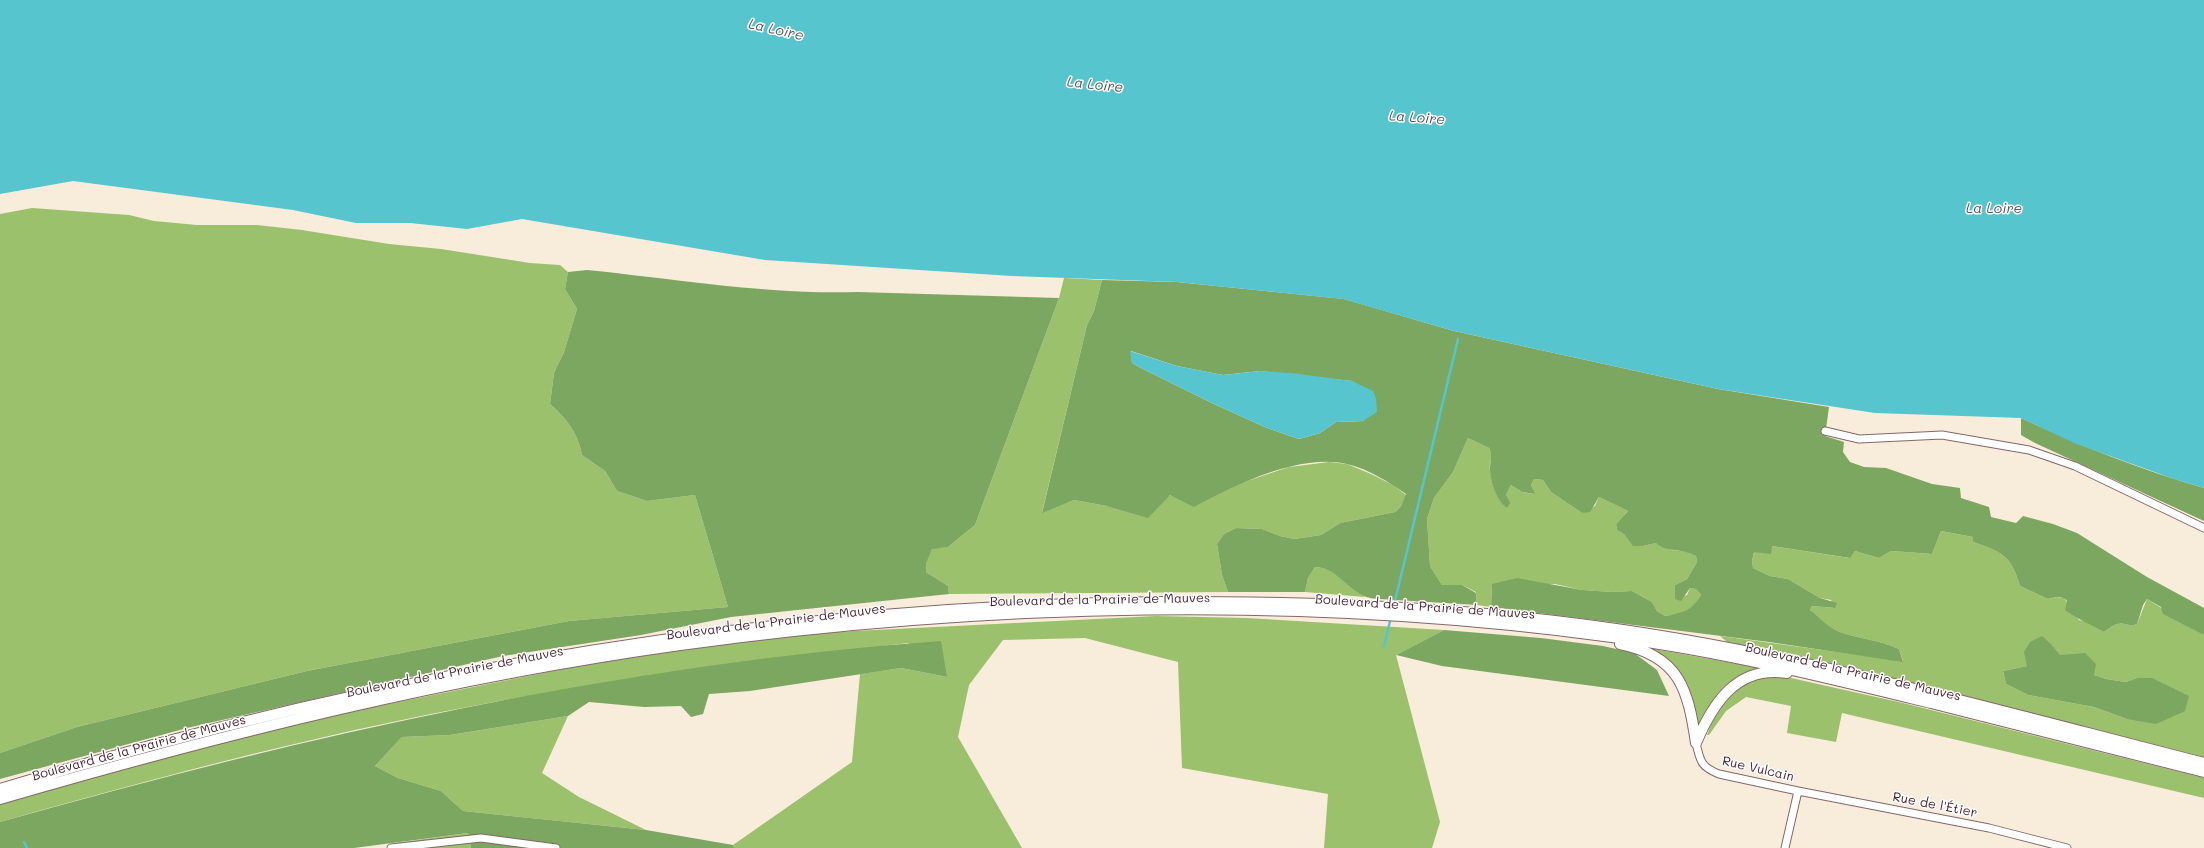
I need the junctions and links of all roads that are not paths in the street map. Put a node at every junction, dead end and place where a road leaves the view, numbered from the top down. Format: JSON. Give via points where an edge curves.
{"nodes":[{"id":1,"x":1826,"y":431,"type":"dead end"},
{"id":2,"x":2204,"y":528,"type":"edge"},
{"id":3,"x":1476,"y":622,"type":"junction"},
{"id":4,"x":2068,"y":737,"type":"junction"},
{"id":5,"x":1696,"y":743,"type":"junction"},
{"id":6,"x":2204,"y":763,"type":"edge"},
{"id":7,"x":2204,"y":772,"type":"edge"},
{"id":8,"x":0,"y":789,"type":"edge"},
{"id":9,"x":1798,"y":790,"type":"junction"},
{"id":10,"x":0,"y":799,"type":"edge"},
{"id":11,"x":391,"y":848,"type":"edge"},
{"id":12,"x":556,"y":848,"type":"edge"},
{"id":13,"x":1785,"y":848,"type":"edge"},
{"id":14,"x":2068,"y":848,"type":"edge"}],
"edges":[{"from":1,"to":2,"type":"street","via":[[1859,439],[1942,435],[2029,450],[2075,466]]},
{"from":3,"to":4,"type":"main road","name":"Boulevard de la Prairie de Mauves","via":[[1619,638],[1780,666]]},
{"from":3,"to":5,"type":"main road","via":[[1488,626],[1607,641],[1640,649],[1656,657],[1672,671],[1685,690]]},
{"from":3,"to":10,"type":"main road","name":"Boulevard de la Prairie de Mauves","via":[[1393,615],[1154,610],[943,618],[678,645],[577,661],[373,701],[164,753]]},
{"from":4,"to":5,"type":"main road","via":[[2030,732],[1780,672],[1758,674],[1736,684],[1726,692],[1707,718]]},
{"from":4,"to":7,"type":"main road","name":"Boulevard de la Prairie de Mauves"},
{"from":5,"to":9,"type":"street","name":"Rue Vulcain","via":[[1700,760],[1707,769],[1718,774]]},
{"from":6,"to":8,"type":"main road","name":"Boulevard de la Prairie de Mauves","via":[[1796,660],[1620,629],[1495,614],[1393,607],[1296,602],[1103,602],[876,614],[771,625],[575,652],[468,672],[266,717],[161,743]]},
{"from":9,"to":13,"type":"street","name":"Rue Vulcain"},
{"from":9,"to":14,"type":"street","name":"Rue de l'Étier","via":[[1989,828]]},
{"from":11,"to":12,"type":"street","via":[[481,838]]}]}
